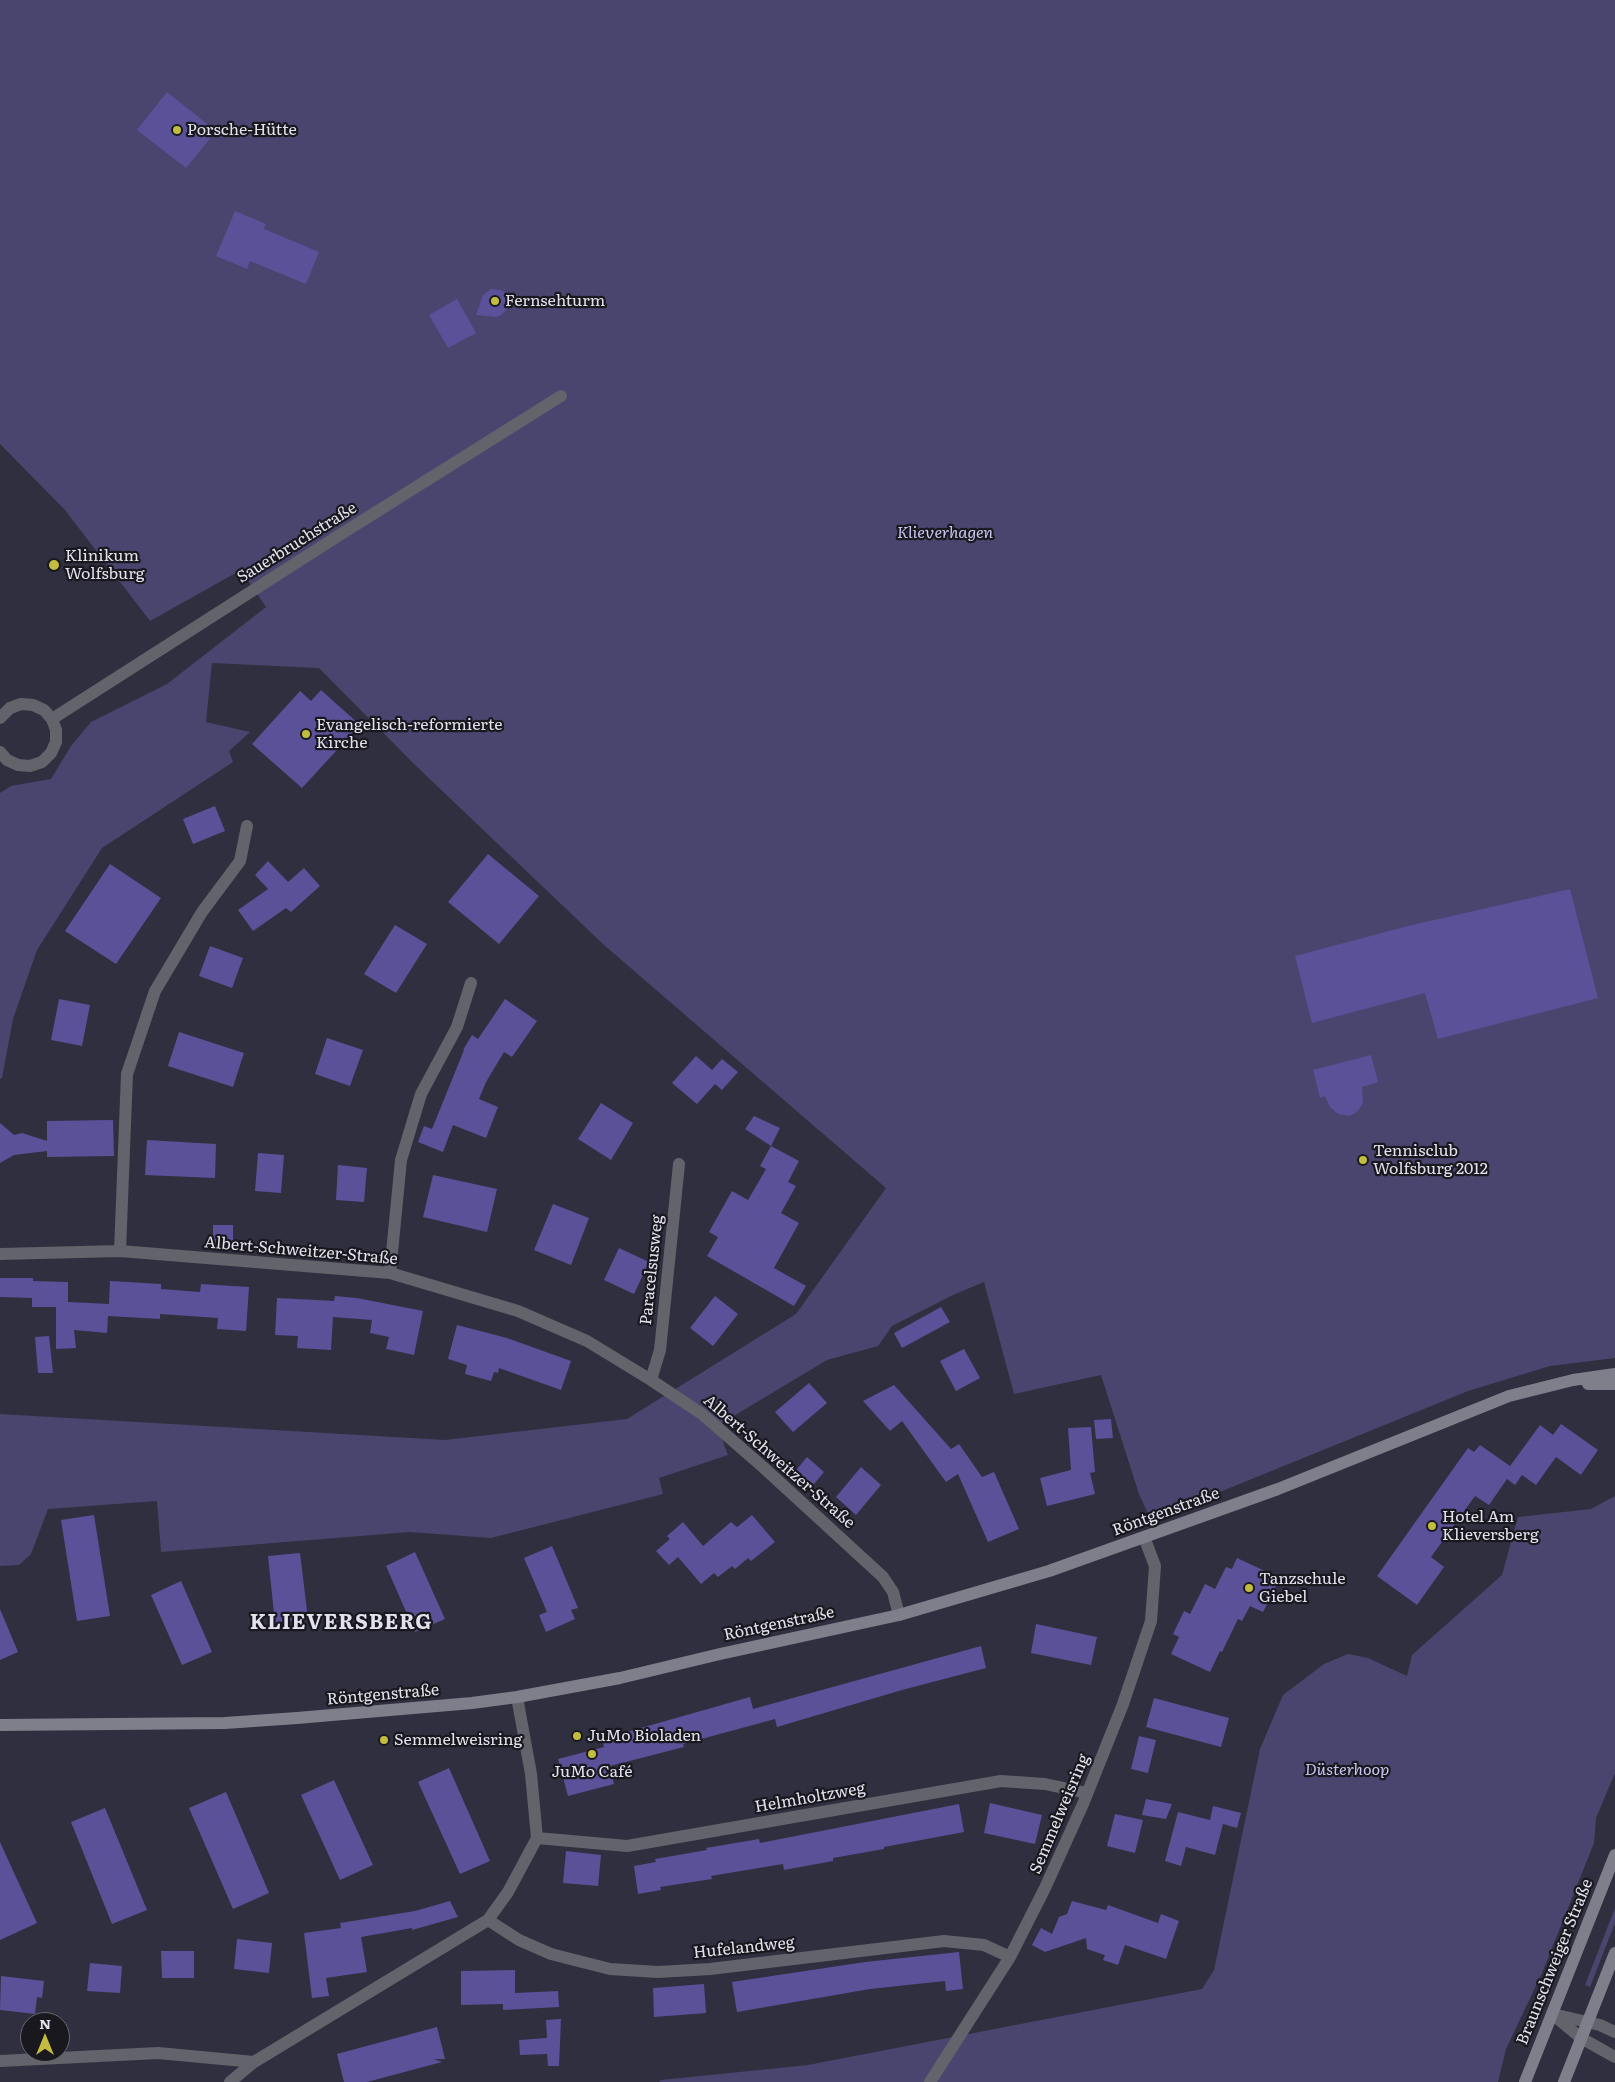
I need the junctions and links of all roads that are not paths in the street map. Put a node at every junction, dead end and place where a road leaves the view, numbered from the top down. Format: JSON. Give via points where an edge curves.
{"nodes":[{"id":1,"x":561,"y":396,"type":"dead end"},
{"id":2,"x":0,"y":718,"type":"edge"},
{"id":3,"x":52,"y":719,"type":"junction"},
{"id":4,"x":0,"y":752,"type":"edge"},
{"id":5,"x":247,"y":826,"type":"dead end"},
{"id":6,"x":471,"y":983,"type":"dead end"},
{"id":7,"x":679,"y":1164,"type":"dead end"},
{"id":8,"x":120,"y":1251,"type":"junction"},
{"id":9,"x":0,"y":1254,"type":"edge"},
{"id":10,"x":390,"y":1273,"type":"junction"},
{"id":11,"x":1615,"y":1374,"type":"edge"},
{"id":12,"x":651,"y":1380,"type":"junction"},
{"id":13,"x":1615,"y":1384,"type":"edge"},
{"id":14,"x":1531,"y":1390,"type":"junction"},
{"id":15,"x":1144,"y":1537,"type":"junction"},
{"id":16,"x":900,"y":1615,"type":"junction"},
{"id":17,"x":517,"y":1697,"type":"junction"},
{"id":18,"x":0,"y":1726,"type":"edge"},
{"id":19,"x":1087,"y":1793,"type":"junction"},
{"id":20,"x":537,"y":1838,"type":"junction"},
{"id":21,"x":1615,"y":1855,"type":"edge"},
{"id":22,"x":488,"y":1920,"type":"junction"},
{"id":23,"x":1615,"y":1953,"type":"edge"},
{"id":24,"x":1010,"y":1957,"type":"junction"},
{"id":25,"x":1552,"y":2014,"type":"junction"},
{"id":26,"x":1588,"y":2022,"type":"junction"},
{"id":27,"x":1615,"y":2032,"type":"edge"},
{"id":28,"x":1581,"y":2038,"type":"junction"},
{"id":29,"x":1615,"y":2057,"type":"edge"},
{"id":30,"x":0,"y":2061,"type":"edge"},
{"id":31,"x":254,"y":2062,"type":"junction"},
{"id":32,"x":230,"y":2082,"type":"edge"},
{"id":33,"x":930,"y":2082,"type":"edge"},
{"id":34,"x":1525,"y":2082,"type":"edge"},
{"id":35,"x":1564,"y":2082,"type":"edge"}],
"edges":[{"from":1,"to":3,"type":"street","name":"Sauerbruchstraße"},
{"from":2,"to":3,"type":"street","via":[[10,708],[21,704],[44,710]]},
{"from":3,"to":4,"type":"street","via":[[56,742],[42,762],[18,765]]},
{"from":5,"to":8,"type":"street","via":[[240,861],[202,912],[155,991],[127,1074]]},
{"from":6,"to":10,"type":"street","via":[[457,1027],[421,1094],[401,1160]]},
{"from":7,"to":12,"type":"street","name":"Paracelsusweg","via":[[660,1350]]},
{"from":8,"to":9,"type":"street","name":"Albert-Schweitzer-Straße"},
{"from":8,"to":10,"type":"street","name":"Albert-Schweitzer-Straße"},
{"from":10,"to":12,"type":"street","name":"Albert-Schweitzer-Straße","via":[[518,1311],[587,1340]]},
{"from":11,"to":14,"type":"street","name":"Röntgenstraße"},
{"from":12,"to":16,"type":"street","name":"Albert-Schweitzer-Straße","via":[[717,1426],[883,1576]]},
{"from":13,"to":14,"type":"street","name":"Röntgenstraße","via":[[1572,1384]]},
{"from":14,"to":15,"type":"street","name":"Röntgenstraße"},
{"from":15,"to":16,"type":"street","name":"Röntgenstraße","via":[[1049,1571]]},
{"from":15,"to":19,"type":"street","name":"Semmelweisring","via":[[1155,1566],[1151,1621]]},
{"from":16,"to":17,"type":"street","name":"Röntgenstraße","via":[[620,1678]]},
{"from":17,"to":18,"type":"street","name":"Röntgenstraße","via":[[390,1711],[225,1723]]},
{"from":17,"to":20,"type":"street","via":[[531,1774]]},
{"from":19,"to":20,"type":"street","name":"Helmholtzweg","via":[[1045,1784],[1002,1781],[627,1846]]},
{"from":19,"to":24,"type":"street","name":"Semmelweisring"},
{"from":20,"to":22,"type":"street","via":[[508,1892]]},
{"from":21,"to":25,"type":"street","name":"Braunschweiger Straße"},
{"from":22,"to":24,"type":"street","name":"Hufelandweg","via":[[519,1940],[551,1954],[610,1969],[658,1972],[710,1969],[944,1941],[984,1946]]},
{"from":22,"to":31,"type":"street"},
{"from":23,"to":26,"type":"street"},
{"from":24,"to":33,"type":"street","name":"Semmelweisring"},
{"from":25,"to":26,"type":"street"},
{"from":25,"to":28,"type":"street"},
{"from":25,"to":34,"type":"street","name":"Braunschweiger Straße"},
{"from":26,"to":27,"type":"street"},
{"from":26,"to":28,"type":"street"},
{"from":28,"to":29,"type":"street"},
{"from":28,"to":35,"type":"street"},
{"from":30,"to":31,"type":"street","via":[[158,2053]]},
{"from":31,"to":32,"type":"street"}]}
